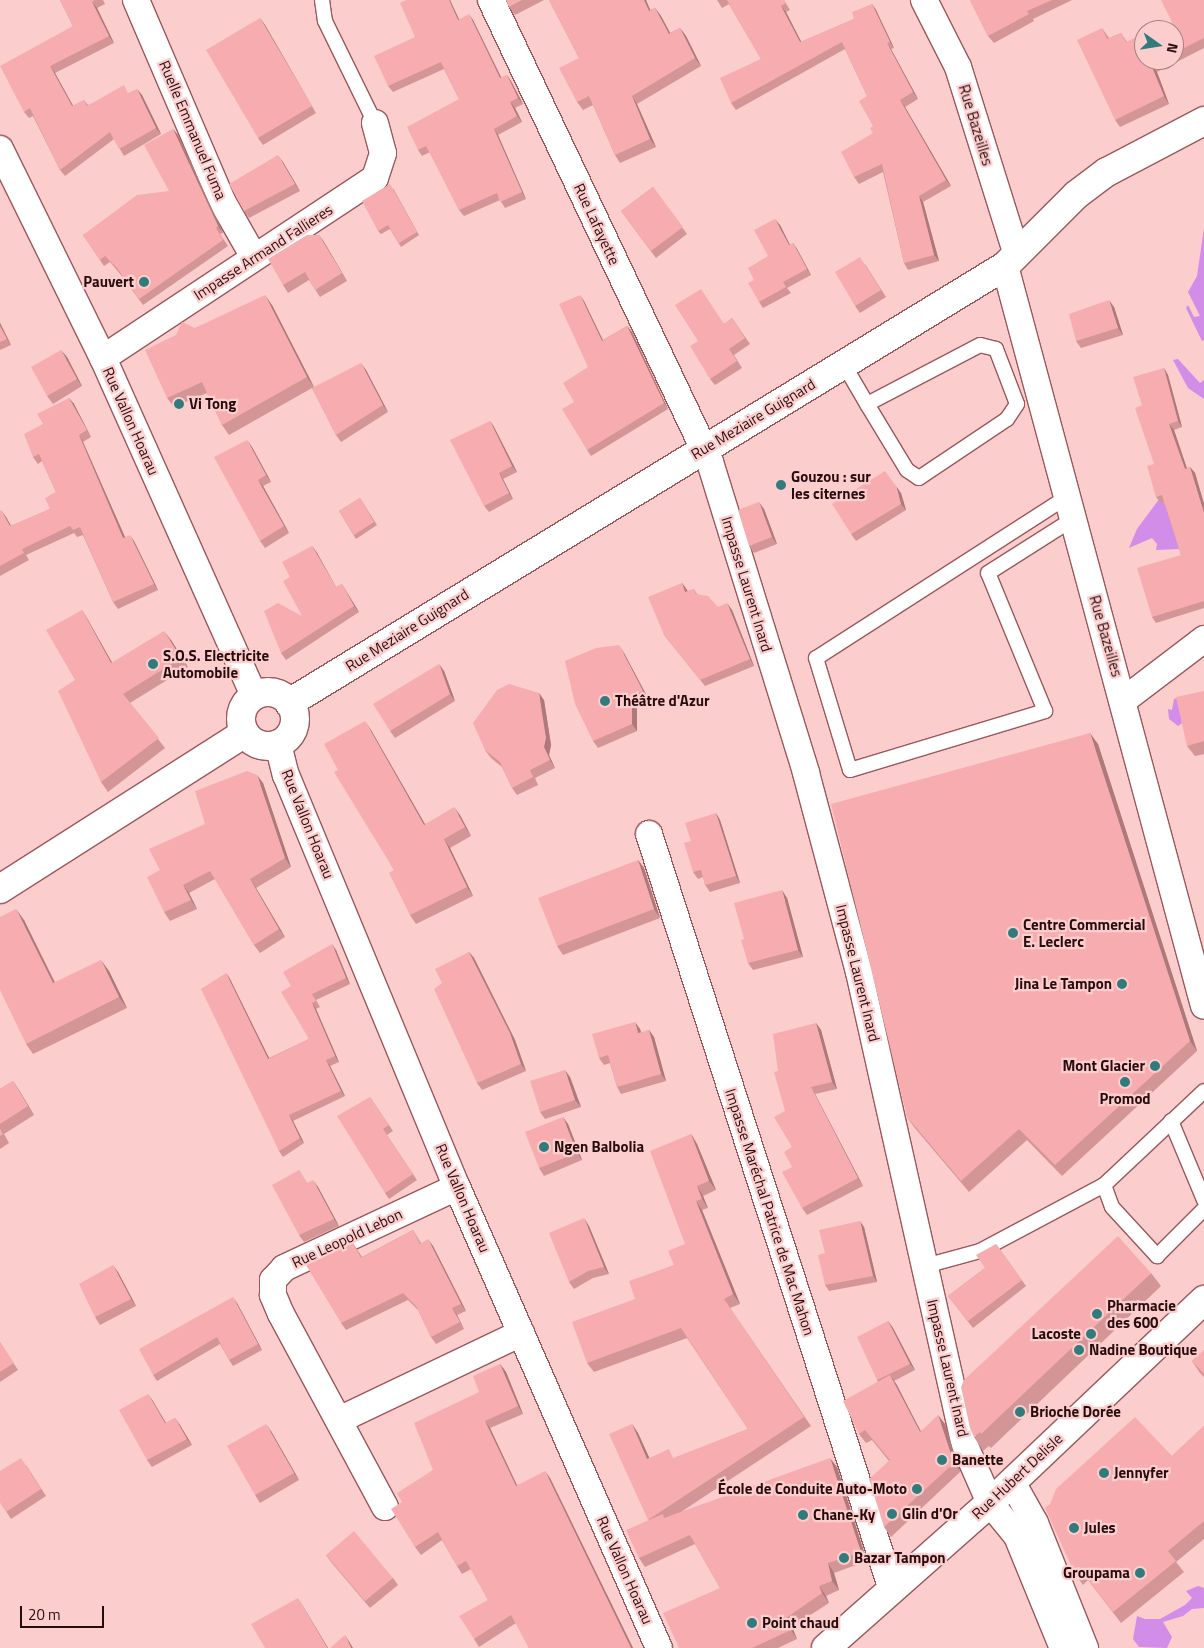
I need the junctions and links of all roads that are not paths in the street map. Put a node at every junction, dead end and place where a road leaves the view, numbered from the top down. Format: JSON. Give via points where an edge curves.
{"nodes":[{"id":1,"x":136,"y":0,"type":"edge"},
{"id":2,"x":322,"y":0,"type":"edge"},
{"id":3,"x":491,"y":0,"type":"edge"},
{"id":4,"x":924,"y":0,"type":"edge"},
{"id":5,"x":1204,"y":120,"type":"edge"},
{"id":6,"x":375,"y":123,"type":"joint"},
{"id":7,"x":0,"y":149,"type":"edge"},
{"id":8,"x":254,"y":258,"type":"junction"},
{"id":9,"x":1011,"y":260,"type":"junction"},
{"id":10,"x":103,"y":358,"type":"junction"},
{"id":11,"x":843,"y":363,"type":"junction"},
{"id":12,"x":867,"y":404,"type":"junction"},
{"id":13,"x":704,"y":449,"type":"junction"},
{"id":14,"x":1070,"y":508,"type":"junction"},
{"id":15,"x":1204,"y":639,"type":"edge"},
{"id":16,"x":254,"y":696,"type":"junction"},
{"id":17,"x":1124,"y":700,"type":"junction"},
{"id":18,"x":290,"y":703,"type":"junction"},
{"id":19,"x":245,"y":733,"type":"junction"},
{"id":20,"x":278,"y":744,"type":"junction"},
{"id":21,"x":649,"y":834,"type":"dead end"},
{"id":22,"x":0,"y":890,"type":"edge"},
{"id":23,"x":1204,"y":1006,"type":"edge"},
{"id":24,"x":1204,"y":1092,"type":"edge"},
{"id":25,"x":1171,"y":1121,"type":"junction"},
{"id":26,"x":1104,"y":1184,"type":"junction"},
{"id":27,"x":457,"y":1187,"type":"junction"},
{"id":28,"x":1204,"y":1200,"type":"edge"},
{"id":29,"x":1204,"y":1209,"type":"edge"},
{"id":30,"x":925,"y":1266,"type":"junction"},
{"id":31,"x":1204,"y":1300,"type":"edge"},
{"id":32,"x":521,"y":1333,"type":"junction"},
{"id":33,"x":339,"y":1420,"type":"junction"},
{"id":34,"x":1012,"y":1482,"type":"junction"},
{"id":35,"x":990,"y":1503,"type":"junction"},
{"id":36,"x":385,"y":1507,"type":"dead end"},
{"id":37,"x":892,"y":1590,"type":"junction"},
{"id":38,"x":659,"y":1648,"type":"edge"},
{"id":39,"x":826,"y":1648,"type":"edge"},
{"id":40,"x":1063,"y":1648,"type":"edge"},
{"id":41,"x":1085,"y":1648,"type":"edge"}],
"edges":[{"from":1,"to":8,"type":"street","name":"Ruelle Emmanuel Fuma","via":[[222,200]]},
{"from":2,"to":6,"type":"lane","via":[[325,21]]},
{"from":3,"to":13,"type":"street","name":"Rue Lafayette"},
{"from":4,"to":9,"type":"street","name":"Rue Bazeilles","via":[[958,67]]},
{"from":5,"to":9,"type":"street","name":"Rue Meziaire Guignard","via":[[1107,172],[1076,195]]},
{"from":6,"to":8,"type":"street","name":"Impasse Armand Fallieres","via":[[383,153],[375,178]]},
{"from":7,"to":10,"type":"street","name":"Rue Vallon Hoarau"},
{"from":8,"to":10,"type":"street","name":"Impasse Armand Fallieres"},
{"from":9,"to":11,"type":"street","name":"Rue Meziaire Guignard"},
{"from":9,"to":14,"type":"street","name":"Rue Bazeilles"},
{"from":10,"to":16,"type":"street","name":"Rue Vallon Hoarau"},
{"from":11,"to":12,"type":"lane"},
{"from":11,"to":13,"type":"street","name":"Rue Meziaire Guignard"},
{"from":12,"to":12,"type":"lane","via":[[907,470],[918,478],[1008,419],[1017,404],[996,349],[980,344]]},
{"from":13,"to":18,"type":"street","name":"Rue Meziaire Guignard"},
{"from":13,"to":30,"type":"street","name":"Impasse Laurent Inard","via":[[809,783],[859,972]]},
{"from":14,"to":14,"type":"lane","via":[[816,658],[850,770],[1045,711],[988,574]]},
{"from":14,"to":17,"type":"street","name":"Rue Bazeilles"},
{"from":15,"to":17,"type":"street"},
{"from":16,"to":18,"type":"street","via":[[270,692],[279,694]]},
{"from":16,"to":19,"type":"street","via":[[245,704],[242,713]]},
{"from":17,"to":23,"type":"street","name":"Rue Bazeilles"},
{"from":18,"to":20,"type":"street","via":[[295,724],[287,739]]},
{"from":19,"to":20,"type":"street","via":[[263,746]]},
{"from":19,"to":22,"type":"street"},
{"from":20,"to":27,"type":"street","name":"Rue Vallon Hoarau","via":[[286,775]]},
{"from":21,"to":37,"type":"street","name":"Impasse Maréchal Patrice de Mac Mahon"},
{"from":24,"to":25,"type":"lane"},
{"from":25,"to":26,"type":"lane"},
{"from":25,"to":28,"type":"lane"},
{"from":26,"to":29,"type":"lane","via":[[1112,1207],[1157,1256]]},
{"from":26,"to":30,"type":"lane","via":[[980,1252]]},
{"from":27,"to":32,"type":"street","name":"Rue Vallon Hoarau"},
{"from":27,"to":33,"type":"street","name":"Rue Leopold Lebon","via":[[284,1268],[273,1280],[273,1295],[281,1314]]},
{"from":30,"to":35,"type":"street","name":"Impasse Laurent Inard","via":[[965,1446]]},
{"from":31,"to":34,"type":"street","name":"Rue Hubert Delisle"},
{"from":32,"to":33,"type":"street"},
{"from":32,"to":38,"type":"street","name":"Rue Vallon Hoarau"},
{"from":33,"to":36,"type":"street","name":"Rue Leopold Lebon"},
{"from":34,"to":35,"type":"street","name":"Rue Hubert Delisle"},
{"from":34,"to":41,"type":"street","via":[[1035,1523]]},
{"from":35,"to":37,"type":"street","name":"Rue Hubert Delisle"},
{"from":35,"to":40,"type":"street","name":"Impasse Laurent Inard","via":[[1017,1536]]},
{"from":37,"to":39,"type":"street","name":"Rue Hubert Delisle"}]}
